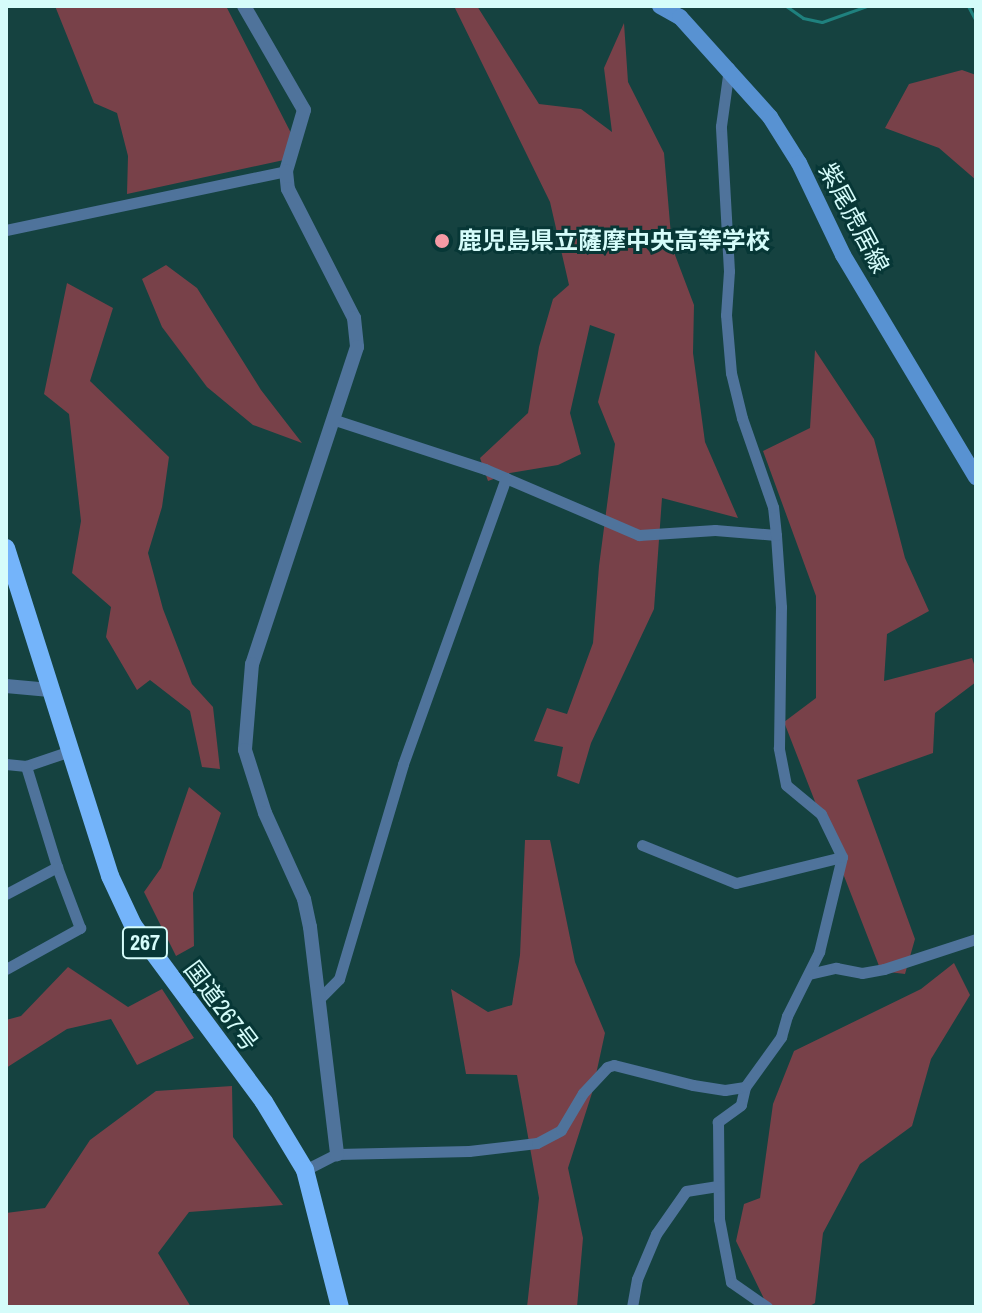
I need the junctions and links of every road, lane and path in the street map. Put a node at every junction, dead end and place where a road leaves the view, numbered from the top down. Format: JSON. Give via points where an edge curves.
{"nodes":[{"id":1,"x":244,"y":6,"type":"edge"},
{"id":2,"x":660,"y":6,"type":"edge"},
{"id":3,"x":729,"y":68,"type":"junction"},
{"id":4,"x":286,"y":171,"type":"junction"},
{"id":5,"x":6,"y":230,"type":"edge"},
{"id":6,"x":332,"y":419,"type":"junction"},
{"id":7,"x":976,"y":477,"type":"edge"},
{"id":8,"x":506,"y":478,"type":"junction"},
{"id":9,"x":776,"y":535,"type":"junction"},
{"id":10,"x":6,"y":548,"type":"edge"},
{"id":11,"x":6,"y":686,"type":"edge"},
{"id":12,"x":50,"y":690,"type":"junction"},
{"id":13,"x":70,"y":751,"type":"junction"},
{"id":14,"x":6,"y":764,"type":"edge"},
{"id":15,"x":26,"y":766,"type":"junction"},
{"id":16,"x":642,"y":845,"type":"dead end"},
{"id":17,"x":842,"y":857,"type":"junction"},
{"id":18,"x":57,"y":867,"type":"junction"},
{"id":19,"x":6,"y":894,"type":"edge"},
{"id":20,"x":976,"y":939,"type":"edge"},
{"id":21,"x":6,"y":969,"type":"edge"},
{"id":22,"x":809,"y":974,"type":"junction"},
{"id":23,"x":319,"y":999,"type":"junction"},
{"id":24,"x":745,"y":1087,"type":"junction"},
{"id":25,"x":337,"y":1154,"type":"junction"},
{"id":26,"x":305,"y":1170,"type":"junction"},
{"id":27,"x":718,"y":1186,"type":"junction"},
{"id":28,"x":340,"y":1307,"type":"edge"},
{"id":29,"x":632,"y":1307,"type":"edge"},
{"id":30,"x":767,"y":1307,"type":"edge"}],
"edges":[{"from":1,"to":4,"type":"street","via":[[304,110]]},
{"from":2,"to":3,"type":"main road","name":"紫尾虎居線","via":[[680,17]]},
{"from":3,"to":7,"type":"main road","name":"紫尾虎居線","via":[[799,163],[843,255]]},
{"from":3,"to":9,"type":"street","via":[[720,169],[731,373],[773,507]]},
{"from":4,"to":5,"type":"street"},
{"from":4,"to":6,"type":"street","via":[[288,189],[354,318],[357,347]]},
{"from":6,"to":8,"type":"street"},
{"from":6,"to":23,"type":"street","via":[[252,664],[245,750],[265,813],[304,899]]},
{"from":8,"to":9,"type":"street","via":[[639,535],[715,530]]},
{"from":8,"to":23,"type":"street","via":[[403,764],[339,979]]},
{"from":9,"to":17,"type":"street","via":[[779,748],[786,785],[821,814]]},
{"from":10,"to":12,"type":"highway","name":"国道267号","number":"267"},
{"from":11,"to":12,"type":"street"},
{"from":12,"to":13,"type":"highway","name":"国道267号","number":"267"},
{"from":13,"to":15,"type":"street"},
{"from":13,"to":26,"type":"highway","name":"国道267号","number":"267","via":[[110,876],[133,925],[264,1102]]},
{"from":14,"to":15,"type":"street"},
{"from":15,"to":18,"type":"street"},
{"from":16,"to":17,"type":"street","via":[[736,883]]},
{"from":17,"to":22,"type":"street"},
{"from":18,"to":19,"type":"street"},
{"from":18,"to":21,"type":"street","via":[[80,928]]},
{"from":20,"to":22,"type":"street","via":[[884,969],[862,973],[836,968]]},
{"from":22,"to":24,"type":"street","via":[[781,1037]]},
{"from":23,"to":25,"type":"street"},
{"from":24,"to":25,"type":"street","via":[[693,1085],[614,1065],[583,1093],[561,1130],[537,1143],[469,1151]]},
{"from":24,"to":27,"type":"street","via":[[741,1105],[718,1122]]},
{"from":25,"to":26,"type":"street"},
{"from":26,"to":28,"type":"highway","name":"国道267号","number":"267"},
{"from":27,"to":29,"type":"street","via":[[686,1191],[656,1234]]},
{"from":27,"to":30,"type":"street","via":[[731,1282]]}]}
